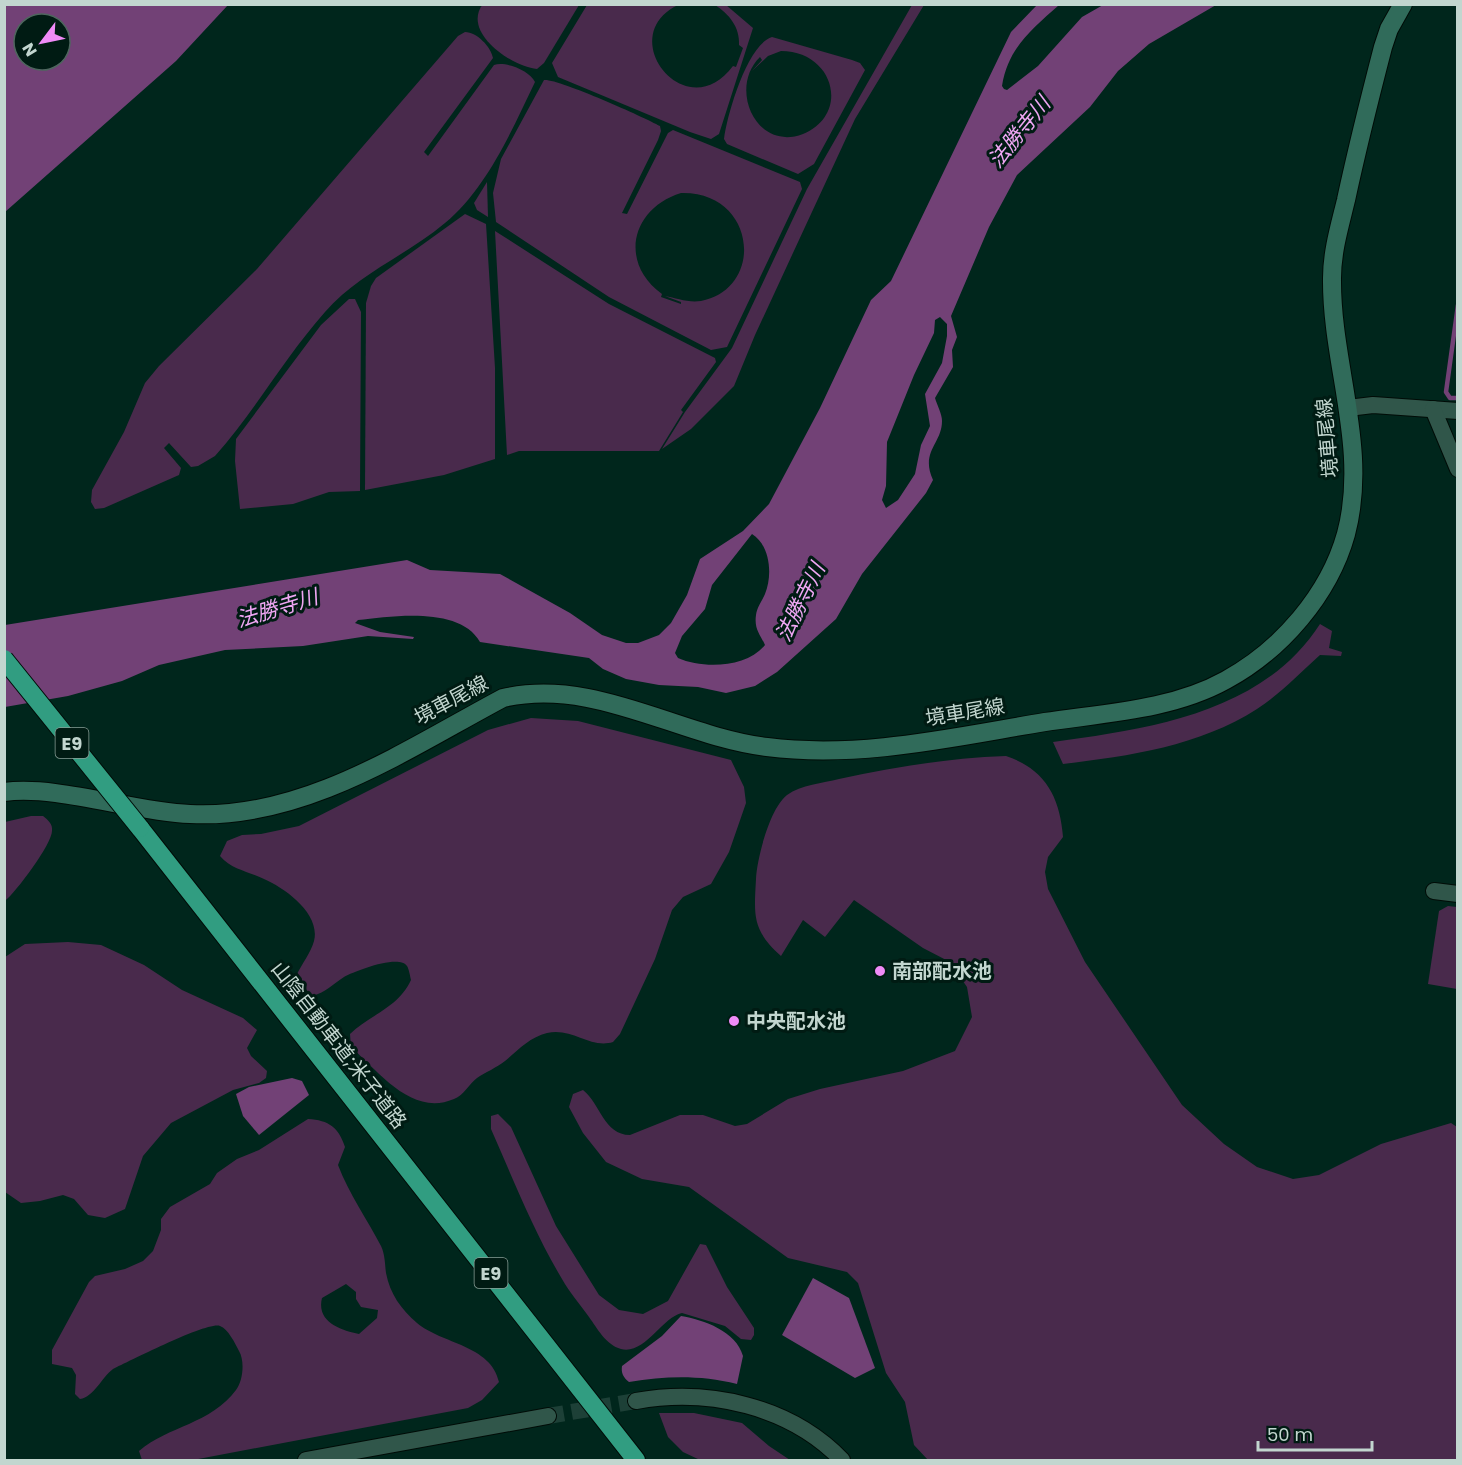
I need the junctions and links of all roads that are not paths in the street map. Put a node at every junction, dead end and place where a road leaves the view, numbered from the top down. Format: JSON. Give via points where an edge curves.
{"nodes":[{"id":1,"x":1403,"y":4,"type":"edge"},
{"id":2,"x":1348,"y":408,"type":"junction"},
{"id":3,"x":1433,"y":409,"type":"junction"},
{"id":4,"x":1458,"y":411,"type":"edge"},
{"id":5,"x":1458,"y":469,"type":"edge"},
{"id":6,"x":4,"y":659,"type":"edge"},
{"id":7,"x":4,"y":674,"type":"edge"},
{"id":8,"x":4,"y":792,"type":"edge"},
{"id":9,"x":136,"y":831,"type":"junction"},
{"id":10,"x":1434,"y":891,"type":"dead end"},
{"id":11,"x":1458,"y":894,"type":"edge"},
{"id":12,"x":339,"y":1089,"type":"junction"},
{"id":13,"x":510,"y":1298,"type":"junction"},
{"id":14,"x":636,"y":1401,"type":"tunnel mouth"},
{"id":15,"x":548,"y":1416,"type":"tunnel mouth"},
{"id":16,"x":620,"y":1457,"type":"edge"},
{"id":17,"x":306,"y":1461,"type":"edge"},
{"id":18,"x":636,"y":1461,"type":"edge"},
{"id":19,"x":651,"y":1461,"type":"edge"},
{"id":20,"x":842,"y":1461,"type":"edge"}],
"edges":[{"from":1,"to":2,"type":"main road","name":"境車尾線","via":[[1383,47],[1333,260],[1334,311]]},
{"from":2,"to":3,"type":"street","via":[[1373,405]]},
{"from":2,"to":8,"type":"main road","name":"境車尾線","via":[[1354,493],[1340,552],[1321,591],[1260,658],[1208,689],[1170,702],[970,735],[804,752],[727,741],[603,700],[528,692],[503,698],[364,772],[302,798],[246,811],[192,814],[64,795]]},
{"from":3,"to":4,"type":"street"},
{"from":3,"to":5,"type":"street"},
{"from":6,"to":9,"type":"highway","name":"山陰自動車道;米子道路","number":"E9","bridge":true},
{"from":7,"to":9,"type":"highway","name":"山陰自動車道;米子道路","number":"E9"},
{"from":9,"to":12,"type":"highway","name":"山陰自動車道;米子道路","number":"E9"},
{"from":10,"to":11,"type":"street"},
{"from":12,"to":13,"type":"highway","name":"山陰自動車道;米子道路","number":"E9"},
{"from":12,"to":16,"type":"highway","name":"山陰自動車道;米子道路","number":"E9"},
{"from":13,"to":18,"type":"highway","name":"山陰自動車道;米子道路","number":"E9"},
{"from":13,"to":19,"type":"highway"},
{"from":14,"to":20,"type":"street","via":[[688,1397],[746,1404],[809,1433]]},
{"from":15,"to":17,"type":"street"}]}
